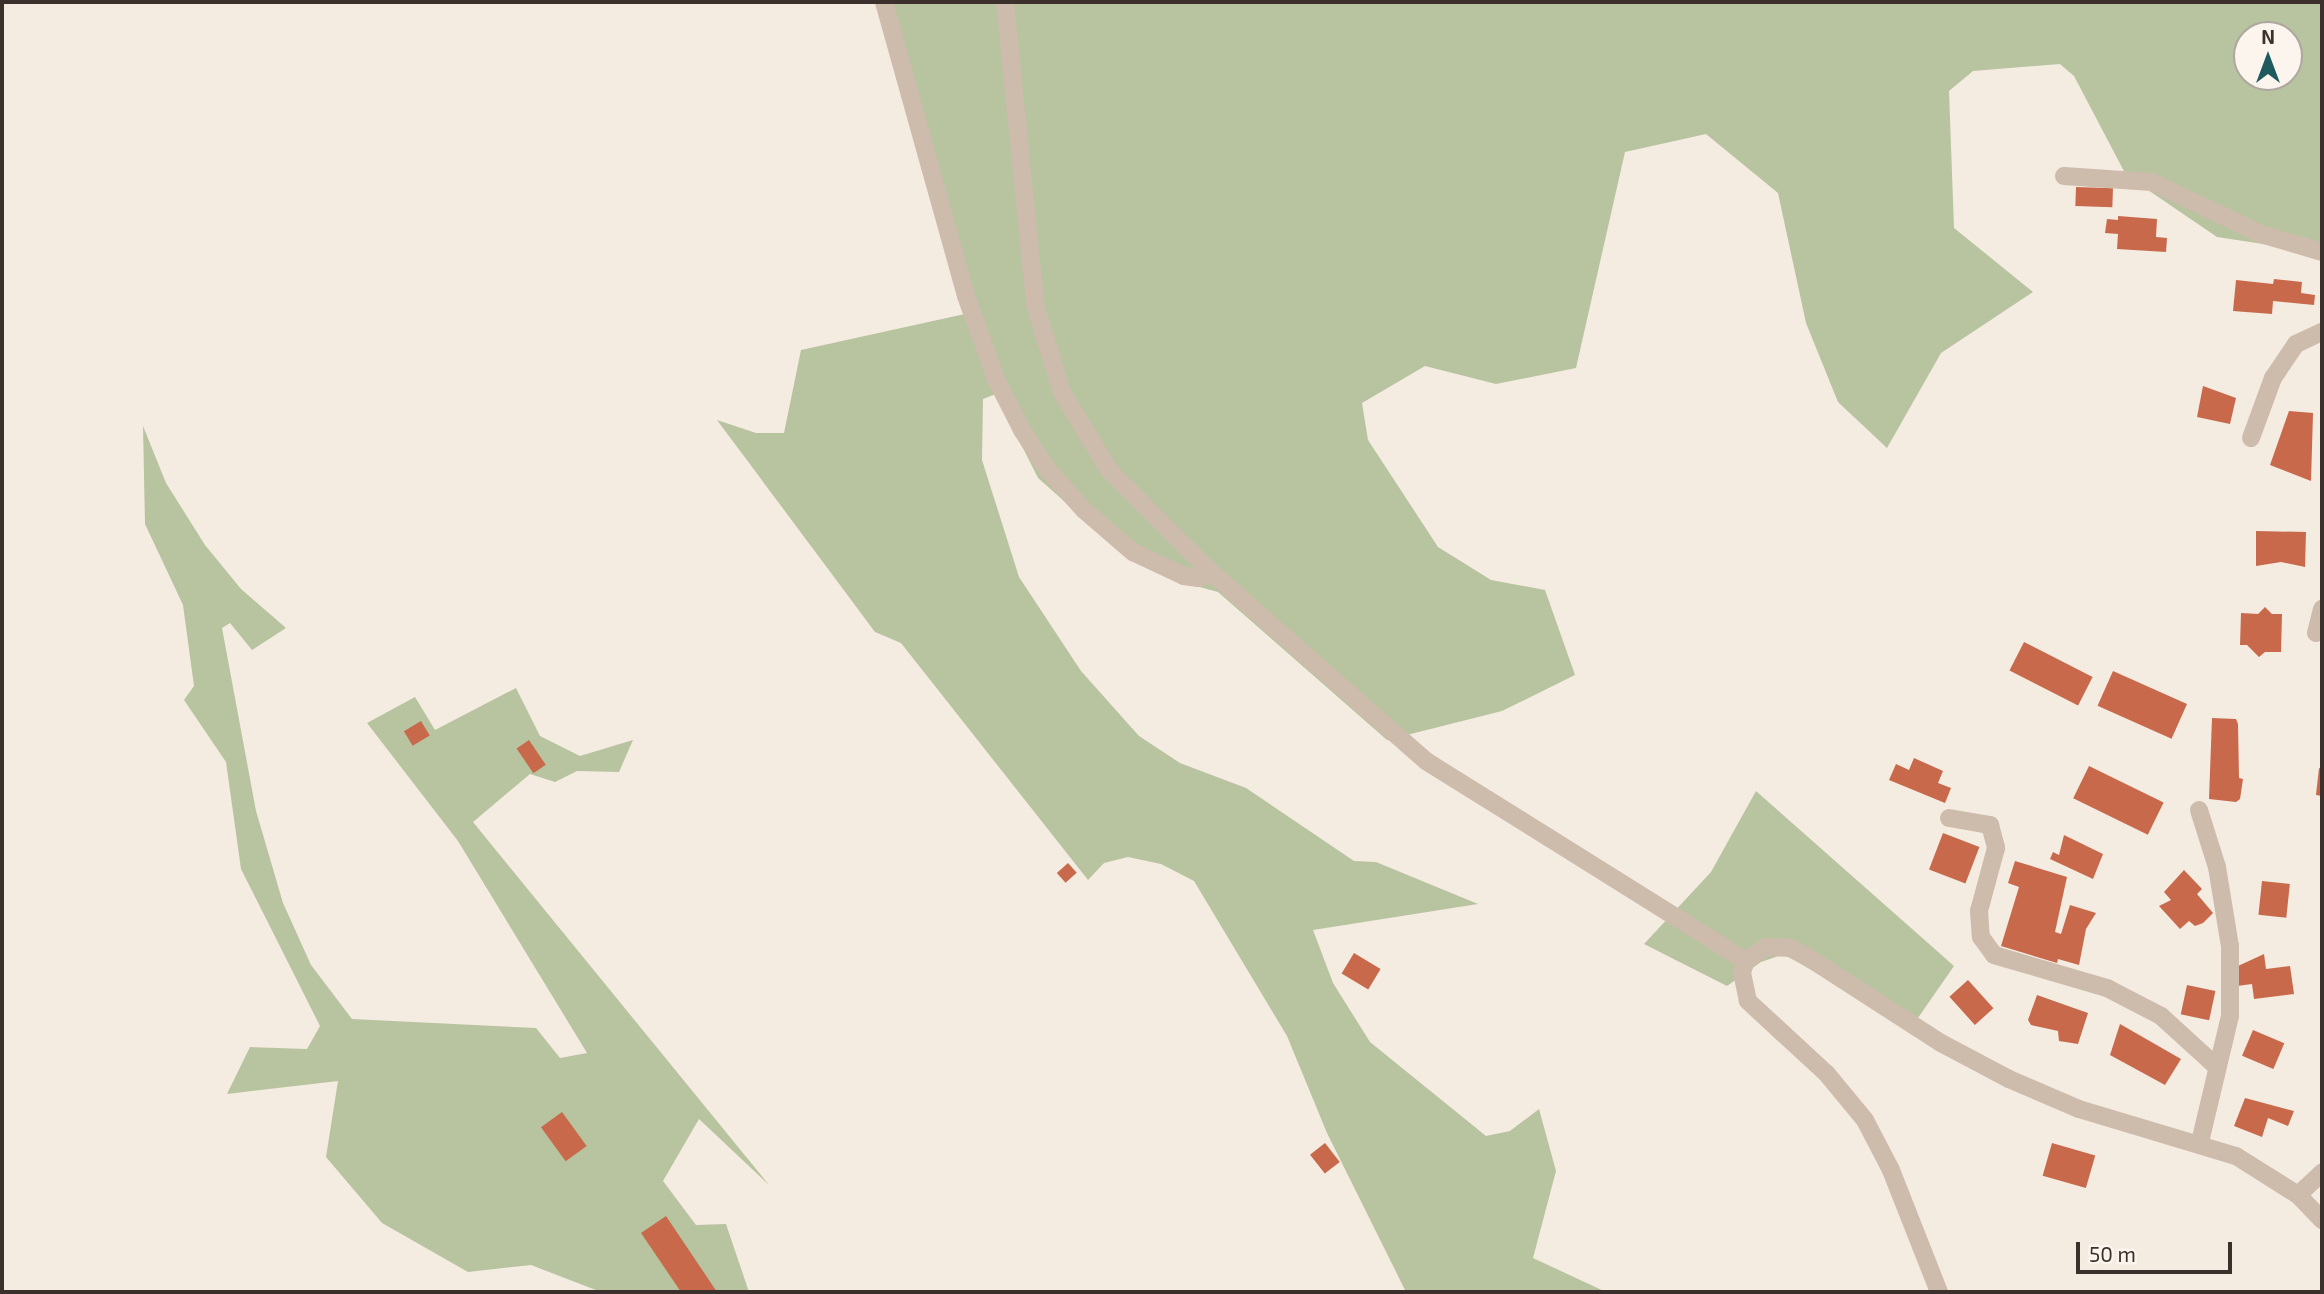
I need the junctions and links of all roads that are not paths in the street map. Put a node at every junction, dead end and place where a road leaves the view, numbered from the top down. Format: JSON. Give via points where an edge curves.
{"nodes":[{"id":1,"x":884,"y":2,"type":"edge"},
{"id":2,"x":1004,"y":2,"type":"edge"},
{"id":3,"x":2064,"y":176,"type":"dead end"},
{"id":4,"x":2322,"y":252,"type":"edge"},
{"id":5,"x":2322,"y":332,"type":"edge"},
{"id":6,"x":2252,"y":438,"type":"dead end"},
{"id":7,"x":1212,"y":573,"type":"junction"},
{"id":8,"x":2322,"y":609,"type":"edge"},
{"id":9,"x":2316,"y":633,"type":"dead end"},
{"id":10,"x":2199,"y":810,"type":"dead end"},
{"id":11,"x":1949,"y":818,"type":"dead end"},
{"id":12,"x":1746,"y":961,"type":"junction"},
{"id":13,"x":2216,"y":1066,"type":"junction"},
{"id":14,"x":2200,"y":1142,"type":"junction"},
{"id":15,"x":2322,"y":1172,"type":"edge"},
{"id":16,"x":2298,"y":1195,"type":"junction"},
{"id":17,"x":2322,"y":1220,"type":"edge"},
{"id":18,"x":1939,"y":1292,"type":"edge"}],
"edges":[{"from":1,"to":7,"type":"street","via":[[966,296],[996,379],[1022,430],[1047,469],[1132,552],[1184,576],[1199,579]]},
{"from":2,"to":7,"type":"street","via":[[1026,236],[1045,346],[1062,392],[1109,470]]},
{"from":3,"to":4,"type":"street","via":[[2152,182],[2261,234]]},
{"from":5,"to":6,"type":"street","via":[[2296,344],[2273,378]]},
{"from":7,"to":12,"type":"street","via":[[1426,761]]},
{"from":8,"to":9,"type":"street"},
{"from":10,"to":13,"type":"street","via":[[2217,867],[2230,946],[2230,1016]]},
{"from":11,"to":13,"type":"street","via":[[1990,825],[1996,848],[1979,911],[1981,937],[1994,955],[2107,988],[2161,1016]]},
{"from":12,"to":14,"type":"street","via":[[1766,947],[1790,948],[1941,1043],[2010,1079],[2079,1109]]},
{"from":12,"to":18,"type":"street","via":[[1741,985],[1748,1001],[1827,1074],[1865,1120],[1891,1170]]},
{"from":13,"to":14,"type":"street"},
{"from":14,"to":16,"type":"street","via":[[2236,1156]]},
{"from":15,"to":16,"type":"street"},
{"from":16,"to":17,"type":"street"}]}
